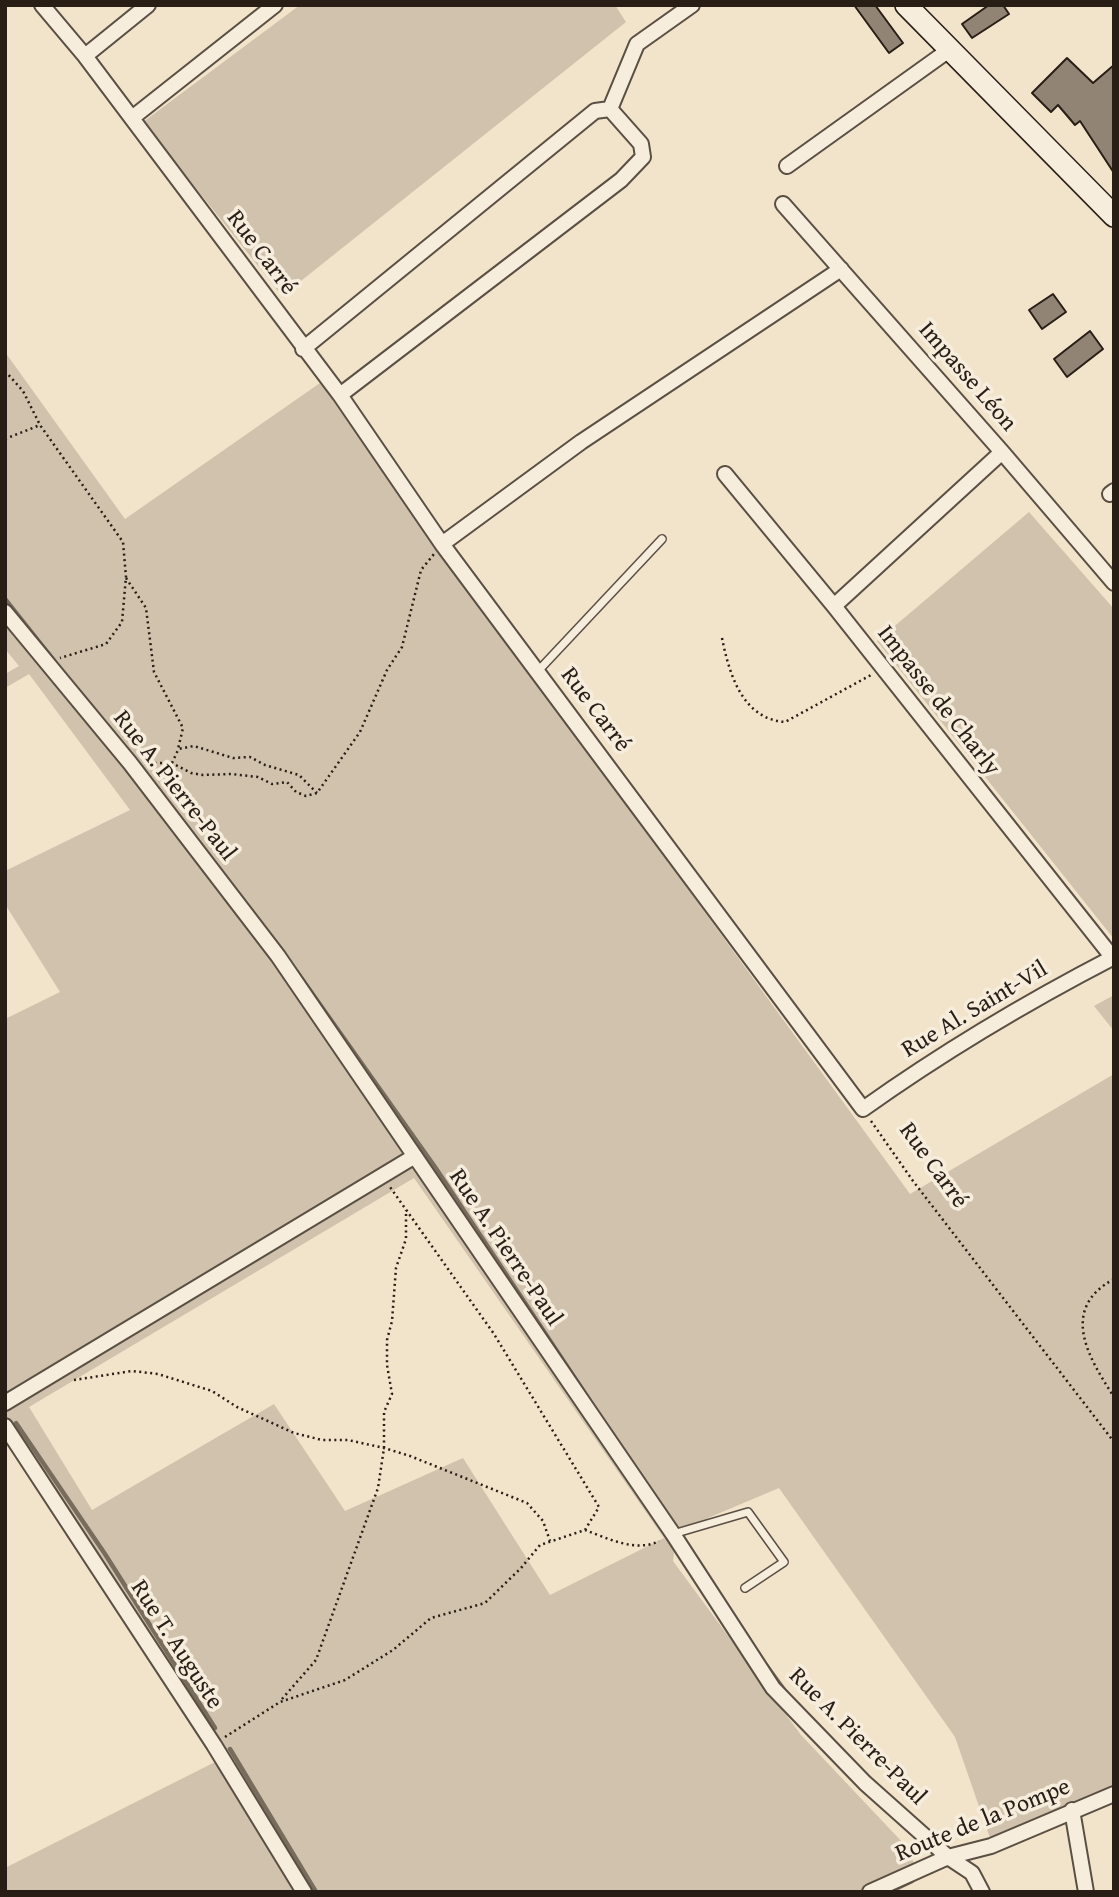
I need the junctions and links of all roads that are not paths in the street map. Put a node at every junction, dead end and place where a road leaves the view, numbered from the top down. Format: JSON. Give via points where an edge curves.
{"nodes":[{"id":1,"x":42,"y":5,"type":"edge"},
{"id":2,"x":148,"y":5,"type":"edge"},
{"id":3,"x":275,"y":5,"type":"edge"},
{"id":4,"x":692,"y":5,"type":"edge"},
{"id":5,"x":906,"y":5,"type":"edge"},
{"id":6,"x":949,"y":50,"type":"junction"},
{"id":7,"x":85,"y":56,"type":"junction"},
{"id":8,"x":610,"y":109,"type":"junction"},
{"id":9,"x":132,"y":118,"type":"junction"},
{"id":10,"x":787,"y":166,"type":"dead end"},
{"id":11,"x":783,"y":204,"type":"dead end"},
{"id":12,"x":1114,"y":216,"type":"edge"},
{"id":13,"x":841,"y":269,"type":"junction"},
{"id":14,"x":303,"y":349,"type":"junction"},
{"id":15,"x":340,"y":395,"type":"junction"},
{"id":16,"x":1002,"y":452,"type":"junction"},
{"id":17,"x":725,"y":474,"type":"dead end"},
{"id":18,"x":662,"y":540,"type":"dead end"},
{"id":19,"x":442,"y":544,"type":"junction"},
{"id":20,"x":1114,"y":583,"type":"edge"},
{"id":21,"x":834,"y":606,"type":"junction"},
{"id":22,"x":5,"y":612,"type":"edge"},
{"id":23,"x":538,"y":671,"type":"junction"},
{"id":24,"x":1113,"y":957,"type":"edge"},
{"id":25,"x":863,"y":1109,"type":"joint"},
{"id":26,"x":415,"y":1156,"type":"junction"},
{"id":27,"x":5,"y":1403,"type":"edge"},
{"id":28,"x":5,"y":1426,"type":"edge"},
{"id":29,"x":673,"y":1534,"type":"junction"},
{"id":30,"x":746,"y":1588,"type":"dead end"},
{"id":31,"x":1114,"y":1794,"type":"edge"},
{"id":32,"x":1072,"y":1810,"type":"junction"},
{"id":33,"x":948,"y":1857,"type":"junction"},
{"id":34,"x":304,"y":1892,"type":"edge"},
{"id":35,"x":870,"y":1892,"type":"edge"},
{"id":36,"x":982,"y":1892,"type":"edge"},
{"id":37,"x":1086,"y":1892,"type":"edge"}],
"edges":[{"from":1,"to":7,"type":"street","name":"Rue Carré"},
{"from":2,"to":7,"type":"street"},
{"from":3,"to":9,"type":"street"},
{"from":4,"to":8,"type":"street","via":[[637,44]]},
{"from":5,"to":6,"type":"main road"},
{"from":6,"to":10,"type":"street"},
{"from":6,"to":12,"type":"main road"},
{"from":7,"to":9,"type":"street","name":"Rue Carré"},
{"from":8,"to":14,"type":"street","via":[[595,111]]},
{"from":8,"to":15,"type":"street","via":[[641,144],[643,158],[621,180]]},
{"from":9,"to":14,"type":"street","name":"Rue Carré"},
{"from":11,"to":13,"type":"street","name":"Impasse Léon"},
{"from":13,"to":16,"type":"street","name":"Impasse Léon"},
{"from":13,"to":19,"type":"street","via":[[581,442]]},
{"from":14,"to":15,"type":"street","name":"Rue Carré"},
{"from":15,"to":19,"type":"street","name":"Rue Carré"},
{"from":16,"to":20,"type":"street","name":"Impasse Léon"},
{"from":16,"to":21,"type":"street"},
{"from":17,"to":21,"type":"street","name":"Impasse de Charly"},
{"from":18,"to":23,"type":"lane"},
{"from":19,"to":23,"type":"street","name":"Rue Carré"},
{"from":21,"to":24,"type":"street","name":"Impasse de Charly"},
{"from":22,"to":26,"type":"street","name":"Rue A. Pierre-Paul","via":[[130,763],[278,956]]},
{"from":23,"to":25,"type":"street","name":"Rue Carré"},
{"from":24,"to":25,"type":"street","name":"Rue Al. Saint-Vil","via":[[1038,996]]},
{"from":26,"to":27,"type":"street"},
{"from":26,"to":29,"type":"street","name":"Rue A. Pierre-Paul"},
{"from":28,"to":34,"type":"street","name":"Rue T. Auguste","via":[[214,1745]]},
{"from":29,"to":30,"type":"lane","via":[[748,1512],[784,1562]]},
{"from":29,"to":33,"type":"street","name":"Rue A. Pierre-Paul","via":[[773,1688],[865,1783]]},
{"from":31,"to":32,"type":"street","name":"Route de la Pompe"},
{"from":32,"to":33,"type":"street","name":"Route de la Pompe","via":[[990,1846]]},
{"from":32,"to":37,"type":"street"},
{"from":33,"to":35,"type":"street","name":"Route de la Pompe"},
{"from":33,"to":36,"type":"street","name":"Rue A. Pierre-Paul","via":[[972,1873]]}]}
